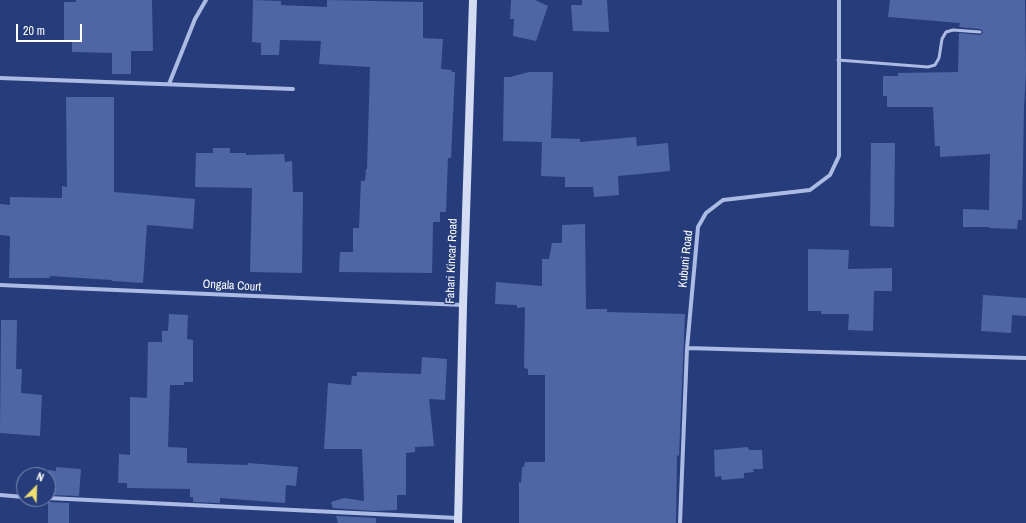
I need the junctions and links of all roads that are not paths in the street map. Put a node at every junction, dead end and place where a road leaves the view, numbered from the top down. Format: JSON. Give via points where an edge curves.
{"nodes":[{"id":1,"x":206,"y":0,"type":"edge"},
{"id":2,"x":473,"y":0,"type":"edge"},
{"id":3,"x":839,"y":0,"type":"edge"},
{"id":4,"x":980,"y":32,"type":"dead end"},
{"id":5,"x":838,"y":60,"type":"junction"},
{"id":6,"x":0,"y":78,"type":"edge"},
{"id":7,"x":169,"y":84,"type":"junction"},
{"id":8,"x":293,"y":89,"type":"dead end"},
{"id":9,"x":0,"y":286,"type":"edge"},
{"id":10,"x":462,"y":305,"type":"junction"},
{"id":11,"x":687,"y":348,"type":"junction"},
{"id":12,"x":1026,"y":358,"type":"edge"},
{"id":13,"x":0,"y":496,"type":"edge"},
{"id":14,"x":16,"y":497,"type":"edge"},
{"id":15,"x":56,"y":498,"type":"edge"},
{"id":16,"x":458,"y":521,"type":"edge"},
{"id":17,"x":680,"y":523,"type":"edge"}],
"edges":[{"from":1,"to":7,"type":"street","via":[[195,19]]},
{"from":2,"to":10,"type":"street","name":"Fahari Kincar Road"},
{"from":3,"to":5,"type":"street","name":"Kubuni Road"},
{"from":4,"to":5,"type":"lane","via":[[946,32],[935,65],[928,67]]},
{"from":5,"to":11,"type":"street","name":"Kubuni Road","via":[[839,156],[830,175],[810,190],[723,200],[706,212],[698,227]]},
{"from":6,"to":7,"type":"street"},
{"from":7,"to":8,"type":"street"},
{"from":9,"to":10,"type":"street","name":"Ongala Court"},
{"from":10,"to":16,"type":"street","name":"Fahari Kincar Road"},
{"from":11,"to":12,"type":"street"},
{"from":11,"to":17,"type":"street","name":"Kubuni Road"},
{"from":13,"to":14,"type":"street"},
{"from":15,"to":16,"type":"street"}]}
